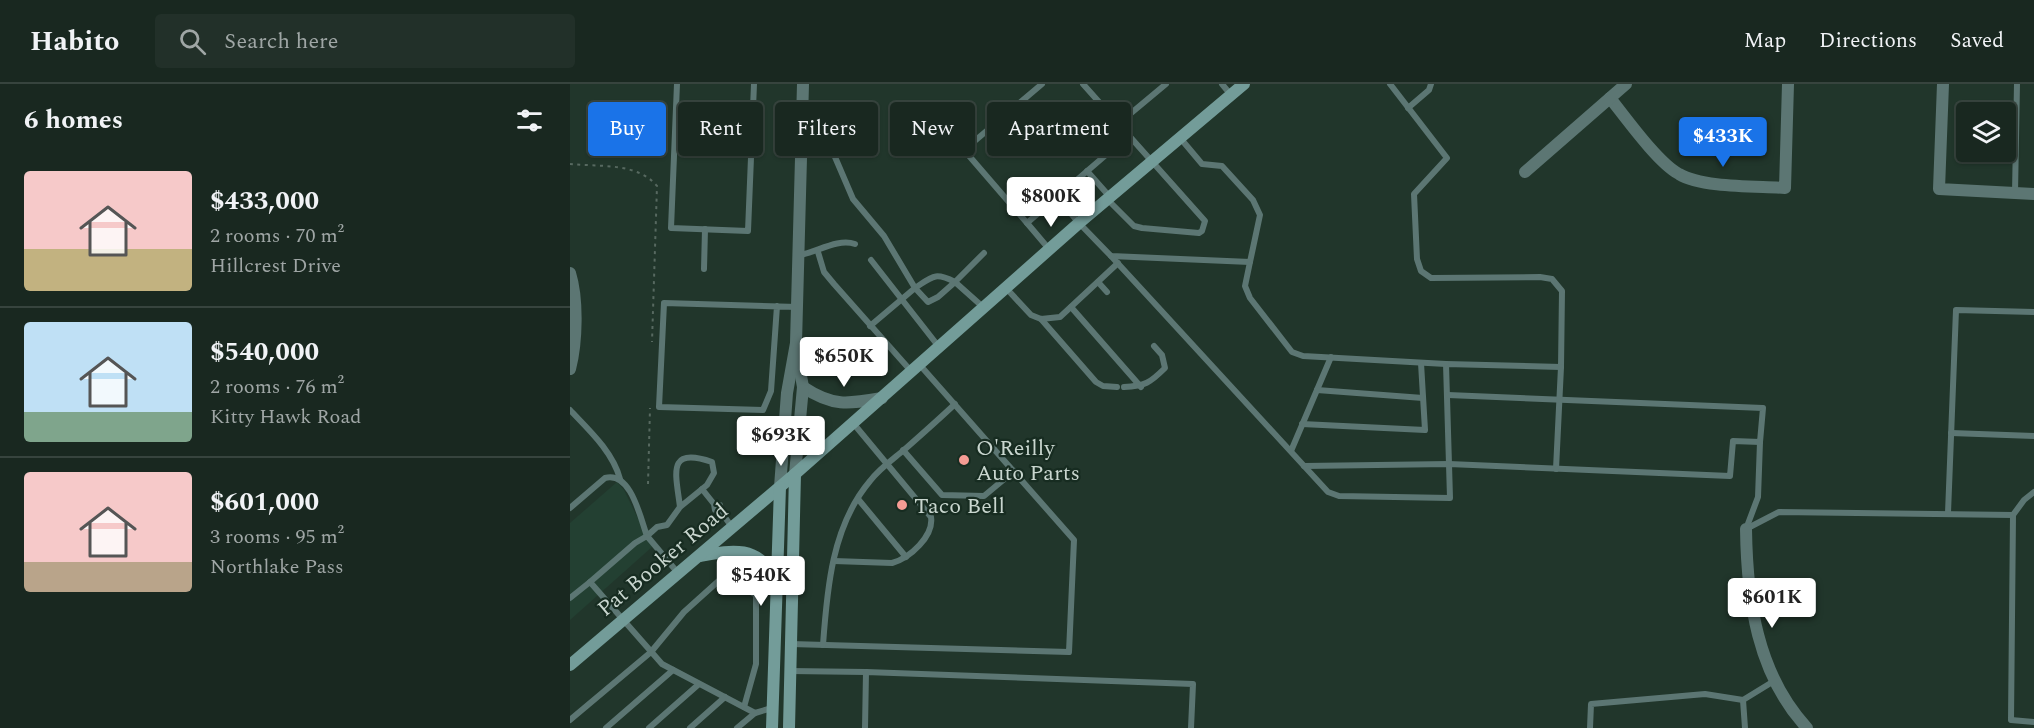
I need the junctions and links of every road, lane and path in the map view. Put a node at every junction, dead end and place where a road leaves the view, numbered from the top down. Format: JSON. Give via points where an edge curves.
{"nodes":[{"id":1,"x":677,"y":84,"type":"edge"},
{"id":2,"x":754,"y":84,"type":"edge"},
{"id":3,"x":803,"y":84,"type":"edge"},
{"id":4,"x":1042,"y":84,"type":"edge"},
{"id":5,"x":1083,"y":84,"type":"edge"},
{"id":6,"x":1166,"y":84,"type":"edge"},
{"id":7,"x":1222,"y":84,"type":"edge"},
{"id":8,"x":1244,"y":84,"type":"edge"},
{"id":9,"x":1390,"y":84,"type":"edge"},
{"id":10,"x":1431,"y":84,"type":"edge"},
{"id":11,"x":1626,"y":84,"type":"edge"},
{"id":12,"x":1788,"y":84,"type":"edge"},
{"id":13,"x":1943,"y":84,"type":"edge"},
{"id":14,"x":2017,"y":84,"type":"edge"},
{"id":15,"x":1231,"y":95,"type":"junction"},
{"id":16,"x":1610,"y":98,"type":"junction"},
{"id":17,"x":803,"y":102,"type":"edge"},
{"id":18,"x":1099,"y":102,"type":"edge"},
{"id":19,"x":1408,"y":108,"type":"junction"},
{"id":20,"x":1131,"y":113,"type":"edge"},
{"id":21,"x":1131,"y":137,"type":"edge"},
{"id":22,"x":1181,"y":139,"type":"junction"},
{"id":23,"x":802,"y":156,"type":"edge"},
{"id":24,"x":834,"y":156,"type":"edge"},
{"id":25,"x":1104,"y":156,"type":"edge"},
{"id":26,"x":1153,"y":162,"type":"junction"},
{"id":27,"x":570,"y":164,"type":"edge"},
{"id":28,"x":1087,"y":171,"type":"junction"},
{"id":29,"x":1525,"y":172,"type":"dead end"},
{"id":30,"x":2017,"y":193,"type":"junction"},
{"id":31,"x":2034,"y":194,"type":"edge"},
{"id":32,"x":1057,"y":197,"type":"junction"},
{"id":33,"x":1109,"y":199,"type":"junction"},
{"id":34,"x":1027,"y":223,"type":"junction"},
{"id":35,"x":1079,"y":223,"type":"junction"},
{"id":36,"x":705,"y":229,"type":"junction"},
{"id":37,"x":855,"y":244,"type":"dead end"},
{"id":38,"x":1049,"y":249,"type":"junction"},
{"id":39,"x":818,"y":252,"type":"junction"},
{"id":40,"x":984,"y":253,"type":"dead end"},
{"id":41,"x":800,"y":255,"type":"junction"},
{"id":42,"x":1111,"y":256,"type":"junction"},
{"id":43,"x":871,"y":260,"type":"dead end"},
{"id":44,"x":1250,"y":262,"type":"junction"},
{"id":45,"x":1118,"y":264,"type":"junction"},
{"id":46,"x":704,"y":269,"type":"dead end"},
{"id":47,"x":570,"y":273,"type":"edge"},
{"id":48,"x":955,"y":282,"type":"junction"},
{"id":49,"x":1098,"y":282,"type":"junction"},
{"id":50,"x":915,"y":288,"type":"junction"},
{"id":51,"x":1006,"y":288,"type":"junction"},
{"id":52,"x":1107,"y":292,"type":"dead end"},
{"id":53,"x":902,"y":298,"type":"junction"},
{"id":54,"x":777,"y":306,"type":"junction"},
{"id":55,"x":798,"y":307,"type":"junction"},
{"id":56,"x":1071,"y":307,"type":"junction"},
{"id":57,"x":984,"y":308,"type":"junction"},
{"id":58,"x":2034,"y":312,"type":"edge"},
{"id":59,"x":1041,"y":320,"type":"junction"},
{"id":60,"x":870,"y":326,"type":"junction"},
{"id":61,"x":796,"y":343,"type":"junction"},
{"id":62,"x":1154,"y":346,"type":"dead end"},
{"id":63,"x":939,"y":347,"type":"junction"},
{"id":64,"x":652,"y":353,"type":"dead end"},
{"id":65,"x":1331,"y":357,"type":"junction"},
{"id":66,"x":1421,"y":363,"type":"junction"},
{"id":67,"x":1446,"y":364,"type":"junction"},
{"id":68,"x":1561,"y":367,"type":"junction"},
{"id":69,"x":915,"y":368,"type":"junction"},
{"id":70,"x":570,"y":369,"type":"edge"},
{"id":71,"x":803,"y":387,"type":"junction"},
{"id":72,"x":1141,"y":387,"type":"junction"},
{"id":73,"x":1317,"y":390,"type":"junction"},
{"id":74,"x":1448,"y":395,"type":"junction"},
{"id":75,"x":882,"y":398,"type":"junction"},
{"id":76,"x":1423,"y":398,"type":"junction"},
{"id":77,"x":651,"y":400,"type":"dead end"},
{"id":78,"x":1559,"y":400,"type":"junction"},
{"id":79,"x":955,"y":404,"type":"junction"},
{"id":80,"x":570,"y":410,"type":"edge"},
{"id":81,"x":854,"y":423,"type":"junction"},
{"id":82,"x":1302,"y":424,"type":"junction"},
{"id":83,"x":1952,"y":433,"type":"junction"},
{"id":84,"x":2034,"y":436,"type":"edge"},
{"id":85,"x":1760,"y":442,"type":"junction"},
{"id":86,"x":903,"y":450,"type":"junction"},
{"id":87,"x":1291,"y":451,"type":"junction"},
{"id":88,"x":886,"y":464,"type":"junction"},
{"id":89,"x":1449,"y":465,"type":"junction"},
{"id":90,"x":1304,"y":466,"type":"junction"},
{"id":91,"x":1556,"y":469,"type":"junction"},
{"id":92,"x":1014,"y":471,"type":"junction"},
{"id":93,"x":795,"y":474,"type":"junction"},
{"id":94,"x":620,"y":478,"type":"junction"},
{"id":95,"x":648,"y":484,"type":"dead end"},
{"id":96,"x":780,"y":487,"type":"junction"},
{"id":97,"x":702,"y":489,"type":"junction"},
{"id":98,"x":2034,"y":492,"type":"edge"},
{"id":99,"x":858,"y":499,"type":"junction"},
{"id":100,"x":680,"y":507,"type":"junction"},
{"id":101,"x":570,"y":508,"type":"edge"},
{"id":102,"x":1948,"y":513,"type":"junction"},
{"id":103,"x":2013,"y":515,"type":"junction"},
{"id":104,"x":732,"y":527,"type":"junction"},
{"id":105,"x":1746,"y":529,"type":"junction"},
{"id":106,"x":647,"y":536,"type":"junction"},
{"id":107,"x":699,"y":556,"type":"junction"},
{"id":108,"x":906,"y":557,"type":"junction"},
{"id":109,"x":834,"y":561,"type":"junction"},
{"id":110,"x":678,"y":573,"type":"junction"},
{"id":111,"x":777,"y":579,"type":"junction"},
{"id":112,"x":590,"y":582,"type":"junction"},
{"id":113,"x":570,"y":598,"type":"edge"},
{"id":114,"x":623,"y":620,"type":"junction"},
{"id":115,"x":791,"y":644,"type":"junction"},
{"id":116,"x":823,"y":645,"type":"junction"},
{"id":117,"x":651,"y":652,"type":"junction"},
{"id":118,"x":570,"y":665,"type":"edge"},
{"id":119,"x":673,"y":670,"type":"junction"},
{"id":120,"x":790,"y":671,"type":"junction"},
{"id":121,"x":866,"y":672,"type":"junction"},
{"id":122,"x":1774,"y":681,"type":"junction"},
{"id":123,"x":699,"y":684,"type":"junction"},
{"id":124,"x":725,"y":697,"type":"junction"},
{"id":125,"x":1743,"y":700,"type":"junction"},
{"id":126,"x":744,"y":707,"type":"junction"},
{"id":127,"x":772,"y":708,"type":"junction"},
{"id":128,"x":789,"y":708,"type":"junction"},
{"id":129,"x":755,"y":713,"type":"junction"},
{"id":130,"x":570,"y":720,"type":"edge"},
{"id":131,"x":2034,"y":722,"type":"edge"},
{"id":132,"x":1803,"y":727,"type":"edge"},
{"id":133,"x":606,"y":728,"type":"edge"},
{"id":134,"x":649,"y":728,"type":"edge"},
{"id":135,"x":690,"y":728,"type":"edge"},
{"id":136,"x":737,"y":728,"type":"edge"},
{"id":137,"x":772,"y":728,"type":"edge"},
{"id":138,"x":789,"y":728,"type":"edge"},
{"id":139,"x":865,"y":728,"type":"edge"},
{"id":140,"x":1191,"y":728,"type":"edge"},
{"id":141,"x":1590,"y":728,"type":"edge"},
{"id":142,"x":1745,"y":728,"type":"edge"}],
"edges":[{"from":1,"to":36,"type":"lane","via":[[671,228]]},
{"from":2,"to":36,"type":"lane","via":[[748,231]]},
{"from":3,"to":17,"type":"street"},
{"from":4,"to":34,"type":"lane","via":[[964,150]]},
{"from":5,"to":18,"type":"lane"},
{"from":6,"to":20,"type":"lane"},
{"from":7,"to":15,"type":"lane"},
{"from":8,"to":15,"type":"main road","name":"Pat Booker Road"},
{"from":9,"to":19,"type":"lane"},
{"from":10,"to":19,"type":"lane"},
{"from":11,"to":16,"type":"street"},
{"from":12,"to":16,"type":"street","via":[[1785,188],[1697,182],[1678,174]]},
{"from":13,"to":30,"type":"street","via":[[1939,189]]},
{"from":14,"to":30,"type":"lane"},
{"from":15,"to":22,"type":"main road","name":"Pat Booker Road"},
{"from":16,"to":29,"type":"street"},
{"from":19,"to":68,"type":"lane","via":[[1447,158],[1414,194],[1421,271],[1431,278],[1552,279],[1562,291]]},
{"from":21,"to":26,"type":"lane"},
{"from":22,"to":26,"type":"main road","name":"Pat Booker Road"},
{"from":22,"to":44,"type":"lane","via":[[1202,164],[1222,166],[1253,200],[1260,215]]},
{"from":23,"to":41,"type":"street"},
{"from":24,"to":50,"type":"lane","via":[[853,199],[884,236]]},
{"from":25,"to":28,"type":"lane"},
{"from":26,"to":33,"type":"main road","name":"Pat Booker Road"},
{"from":26,"to":33,"type":"lane","via":[[1205,221],[1202,231],[1134,226]]},
{"from":27,"to":64,"type":"path","via":[[630,169],[649,176],[657,186]]},
{"from":28,"to":32,"type":"lane"},
{"from":28,"to":33,"type":"lane"},
{"from":30,"to":31,"type":"street"},
{"from":32,"to":34,"type":"lane"},
{"from":32,"to":35,"type":"lane"},
{"from":33,"to":35,"type":"main road","name":"Pat Booker Road"},
{"from":34,"to":38,"type":"lane"},
{"from":35,"to":38,"type":"main road","name":"Pat Booker Road"},
{"from":35,"to":42,"type":"lane"},
{"from":36,"to":46,"type":"lane"},
{"from":37,"to":39,"type":"lane","via":[[825,246]]},
{"from":38,"to":51,"type":"main road","name":"Pat Booker Road"},
{"from":39,"to":41,"type":"lane"},
{"from":39,"to":60,"type":"lane","via":[[824,272]]},
{"from":40,"to":48,"type":"lane"},
{"from":41,"to":55,"type":"street"},
{"from":42,"to":44,"type":"lane"},
{"from":42,"to":45,"type":"lane"},
{"from":43,"to":53,"type":"lane"},
{"from":44,"to":65,"type":"lane","via":[[1245,286],[1250,298],[1292,352]]},
{"from":45,"to":49,"type":"lane"},
{"from":45,"to":87,"type":"lane"},
{"from":47,"to":70,"type":"street","via":[[575,289]]},
{"from":48,"to":50,"type":"lane","via":[[934,276]]},
{"from":48,"to":50,"type":"lane","via":[[928,302]]},
{"from":48,"to":57,"type":"lane"},
{"from":49,"to":52,"type":"lane"},
{"from":49,"to":56,"type":"lane"},
{"from":50,"to":53,"type":"lane"},
{"from":51,"to":57,"type":"main road","name":"Pat Booker Road"},
{"from":51,"to":59,"type":"lane","via":[[1031,315]]},
{"from":53,"to":60,"type":"lane"},
{"from":53,"to":63,"type":"lane"},
{"from":54,"to":54,"type":"lane","via":[[664,303],[659,407],[763,411],[771,391]]},
{"from":54,"to":55,"type":"lane"},
{"from":55,"to":61,"type":"street"},
{"from":56,"to":59,"type":"lane","via":[[1060,317]]},
{"from":56,"to":72,"type":"lane"},
{"from":57,"to":63,"type":"main road","name":"Pat Booker Road"},
{"from":58,"to":83,"type":"lane","via":[[1956,310]]},
{"from":59,"to":72,"type":"lane","via":[[1096,382],[1103,386]]},
{"from":60,"to":69,"type":"lane"},
{"from":61,"to":71,"type":"street"},
{"from":61,"to":96,"type":"street","via":[[787,393]]},
{"from":62,"to":72,"type":"lane","via":[[1162,355],[1165,368]]},
{"from":63,"to":69,"type":"main road","name":"Pat Booker Road"},
{"from":65,"to":66,"type":"lane"},
{"from":65,"to":73,"type":"lane"},
{"from":66,"to":67,"type":"lane"},
{"from":66,"to":76,"type":"lane"},
{"from":67,"to":68,"type":"lane"},
{"from":67,"to":74,"type":"lane"},
{"from":68,"to":78,"type":"lane"},
{"from":69,"to":75,"type":"main road","name":"Pat Booker Road"},
{"from":69,"to":79,"type":"lane"},
{"from":71,"to":75,"type":"street","via":[[830,401],[848,404]]},
{"from":71,"to":93,"type":"street"},
{"from":73,"to":76,"type":"lane"},
{"from":73,"to":82,"type":"lane"},
{"from":74,"to":78,"type":"lane"},
{"from":74,"to":89,"type":"lane"},
{"from":75,"to":81,"type":"main road","name":"Pat Booker Road"},
{"from":76,"to":82,"type":"lane","via":[[1425,430]]},
{"from":77,"to":95,"type":"path"},
{"from":78,"to":85,"type":"lane","via":[[1763,408]]},
{"from":78,"to":91,"type":"lane"},
{"from":79,"to":86,"type":"lane"},
{"from":79,"to":92,"type":"lane"},
{"from":80,"to":94,"type":"lane","via":[[617,466]]},
{"from":81,"to":88,"type":"lane"},
{"from":81,"to":93,"type":"main road","name":"Pat Booker Road"},
{"from":82,"to":87,"type":"lane"},
{"from":83,"to":84,"type":"lane"},
{"from":83,"to":102,"type":"lane"},
{"from":85,"to":91,"type":"lane","via":[[1733,441],[1730,476]]},
{"from":85,"to":105,"type":"lane","via":[[1758,497]]},
{"from":86,"to":88,"type":"lane"},
{"from":86,"to":92,"type":"lane","via":[[942,495],[984,496]]},
{"from":87,"to":90,"type":"lane"},
{"from":88,"to":99,"type":"lane"},
{"from":88,"to":108,"type":"lane","via":[[931,517],[927,536]]},
{"from":89,"to":90,"type":"lane"},
{"from":89,"to":90,"type":"lane","via":[[1450,498],[1339,496],[1328,492]]},
{"from":89,"to":91,"type":"lane"},
{"from":92,"to":116,"type":"lane","via":[[1074,540],[1070,652]]},
{"from":93,"to":96,"type":"main road","name":"Pat Booker Road"},
{"from":93,"to":115,"type":"main road"},
{"from":94,"to":101,"type":"lane","via":[[605,478]]},
{"from":94,"to":106,"type":"lane","via":[[628,486]]},
{"from":96,"to":104,"type":"main road","name":"Pat Booker Road"},
{"from":96,"to":111,"type":"main road"},
{"from":97,"to":100,"type":"lane"},
{"from":97,"to":100,"type":"lane","via":[[714,473],[712,462],[695,456],[681,458],[676,476]]},
{"from":97,"to":104,"type":"lane"},
{"from":98,"to":103,"type":"lane"},
{"from":99,"to":108,"type":"lane"},
{"from":99,"to":109,"type":"lane","via":[[839,537]]},
{"from":100,"to":106,"type":"lane","via":[[667,525],[657,527]]},
{"from":102,"to":103,"type":"lane"},
{"from":102,"to":105,"type":"lane","via":[[1779,512]]},
{"from":103,"to":131,"type":"lane","via":[[2011,720]]},
{"from":104,"to":107,"type":"main road","name":"Pat Booker Road"},
{"from":105,"to":122,"type":"street","via":[[1746,564],[1755,626]]},
{"from":106,"to":110,"type":"lane"},
{"from":106,"to":112,"type":"lane"},
{"from":107,"to":110,"type":"main road","name":"Pat Booker Road"},
{"from":107,"to":111,"type":"main road","via":[[733,550],[752,555],[768,564]]},
{"from":108,"to":109,"type":"lane","via":[[892,563]]},
{"from":109,"to":116,"type":"lane"},
{"from":110,"to":114,"type":"main road","name":"Pat Booker Road"},
{"from":111,"to":127,"type":"main road"},
{"from":112,"to":113,"type":"lane"},
{"from":112,"to":114,"type":"lane"},
{"from":114,"to":117,"type":"lane"},
{"from":114,"to":118,"type":"main road","name":"Pat Booker Road"},
{"from":115,"to":116,"type":"lane"},
{"from":115,"to":120,"type":"main road"},
{"from":117,"to":119,"type":"lane"},
{"from":117,"to":126,"type":"lane","via":[[684,612],[724,576],[756,595],[756,664]]},
{"from":117,"to":130,"type":"lane"},
{"from":119,"to":123,"type":"lane"},
{"from":119,"to":133,"type":"lane"},
{"from":120,"to":121,"type":"lane"},
{"from":120,"to":128,"type":"main road"},
{"from":121,"to":139,"type":"lane"},
{"from":121,"to":140,"type":"lane","via":[[1193,684]]},
{"from":122,"to":125,"type":"lane"},
{"from":122,"to":132,"type":"street"},
{"from":123,"to":124,"type":"lane"},
{"from":123,"to":134,"type":"lane"},
{"from":124,"to":126,"type":"lane"},
{"from":124,"to":135,"type":"lane"},
{"from":125,"to":141,"type":"lane","via":[[1705,694],[1591,704]]},
{"from":125,"to":142,"type":"lane"},
{"from":126,"to":129,"type":"lane"},
{"from":127,"to":128,"type":"main road"},
{"from":127,"to":129,"type":"lane"},
{"from":127,"to":137,"type":"main road"},
{"from":128,"to":138,"type":"main road"},
{"from":129,"to":136,"type":"lane"}]}
